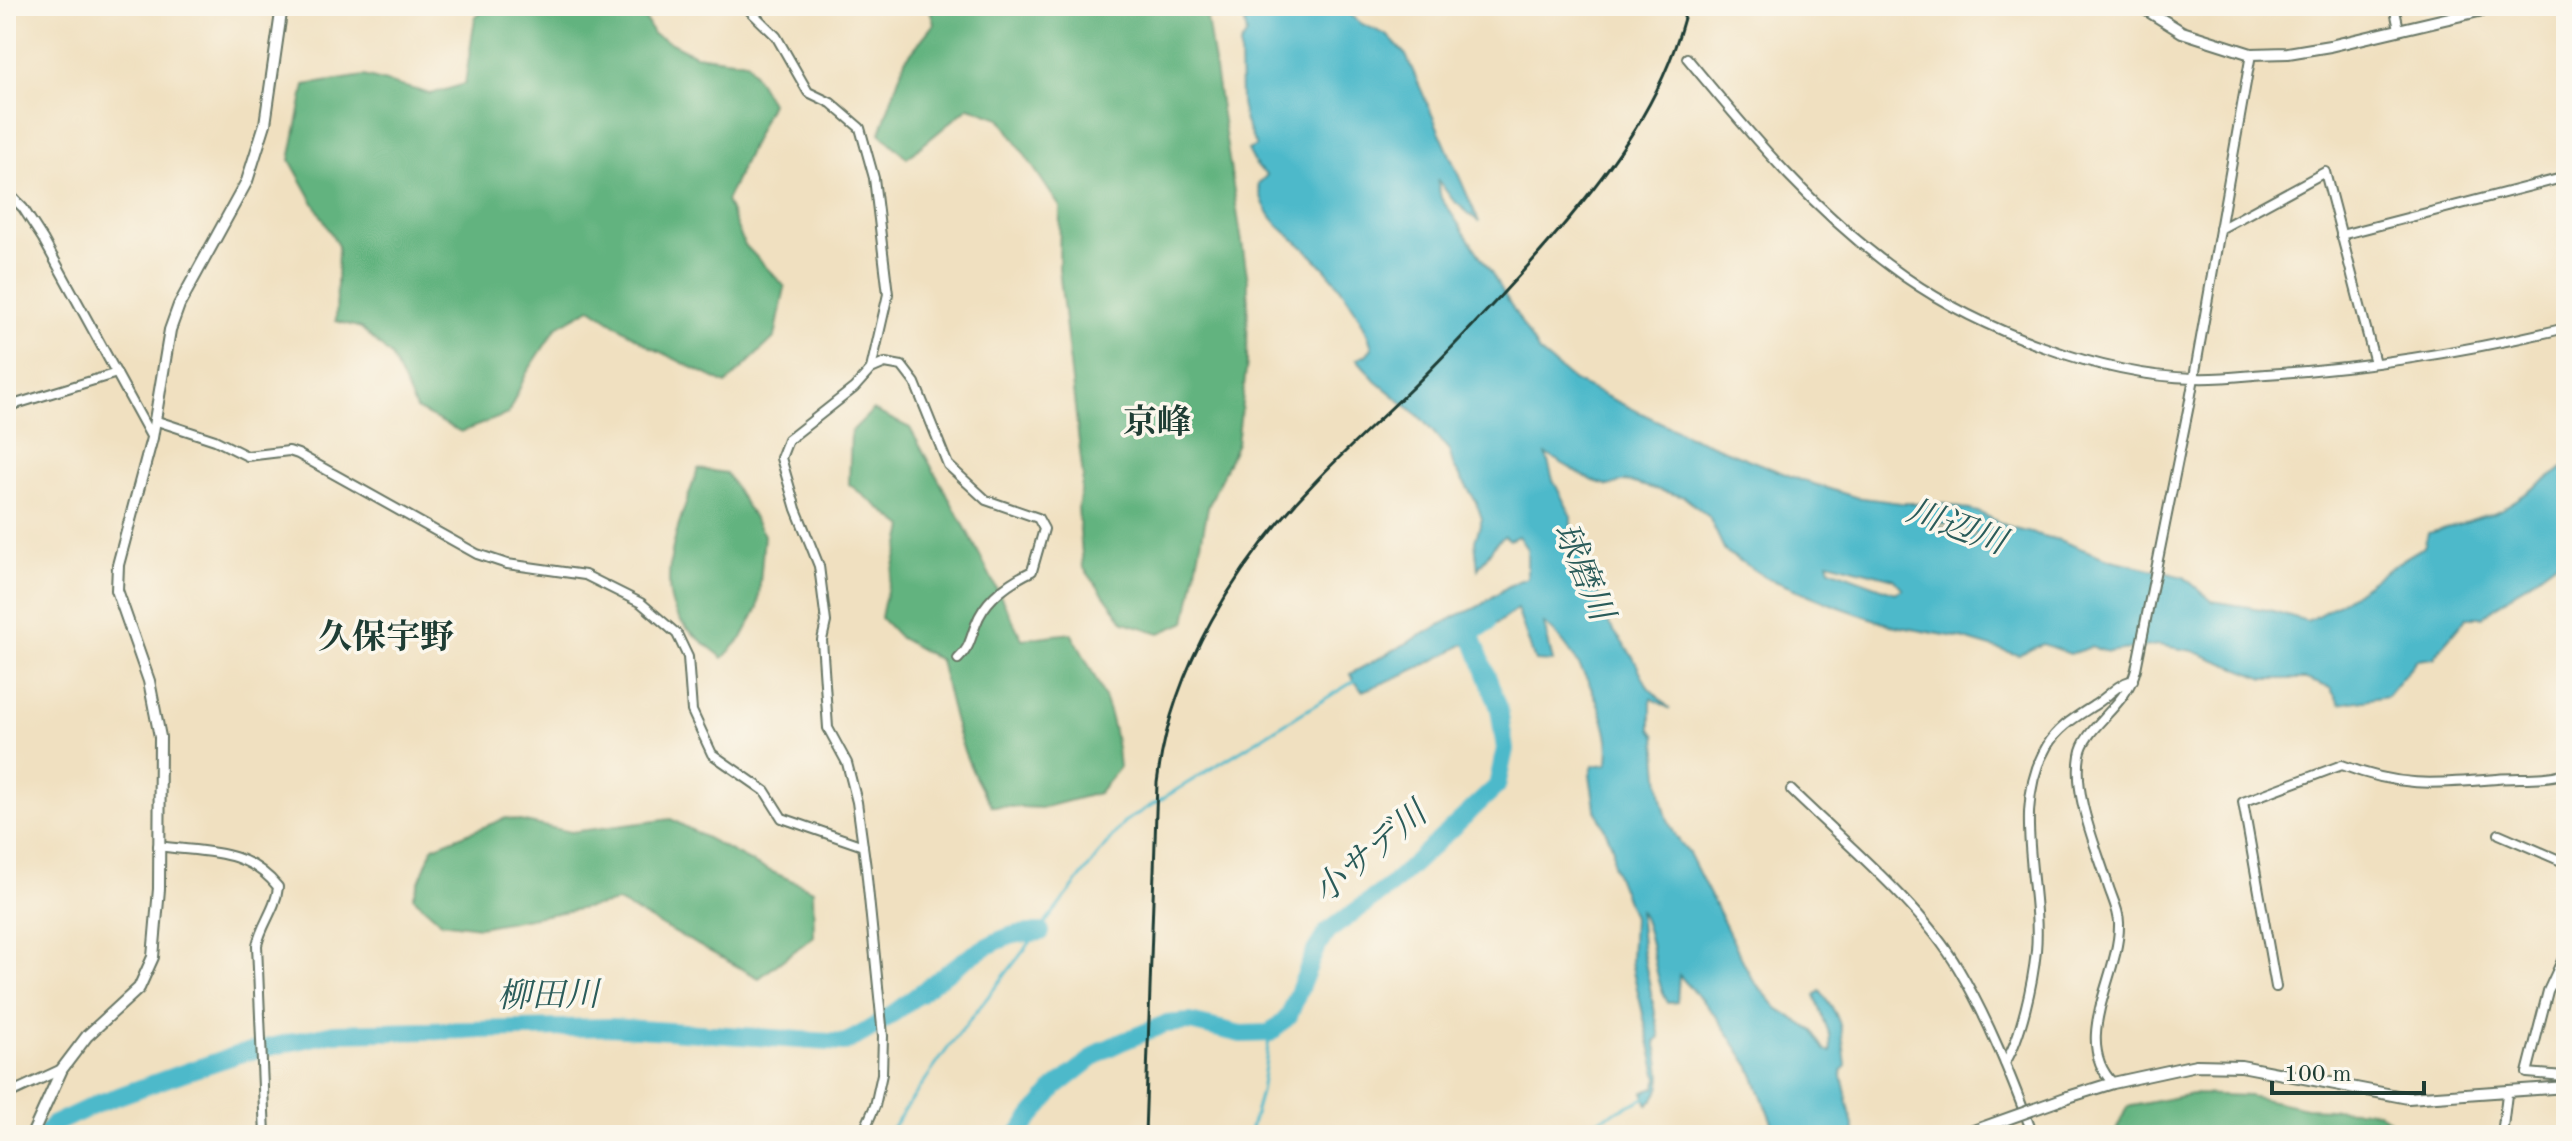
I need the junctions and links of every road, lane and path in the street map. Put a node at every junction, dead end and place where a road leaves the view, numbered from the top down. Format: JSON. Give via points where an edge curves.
{"nodes":[{"id":1,"x":282,"y":6,"type":"edge"},
{"id":2,"x":745,"y":6,"type":"edge"},
{"id":3,"x":2140,"y":6,"type":"edge"},
{"id":4,"x":2394,"y":6,"type":"edge"},
{"id":5,"x":2500,"y":6,"type":"edge"},
{"id":6,"x":2461,"y":10,"type":"edge"},
{"id":7,"x":2399,"y":29,"type":"junction"},
{"id":8,"x":2251,"y":54,"type":"junction"},
{"id":9,"x":1687,"y":58,"type":"dead end"},
{"id":10,"x":2566,"y":177,"type":"edge"},
{"id":11,"x":6,"y":191,"type":"edge"},
{"id":12,"x":2220,"y":229,"type":"junction"},
{"id":13,"x":2341,"y":235,"type":"junction"},
{"id":14,"x":2566,"y":328,"type":"edge"},
{"id":15,"x":2375,"y":363,"type":"junction"},
{"id":16,"x":871,"y":369,"type":"junction"},
{"id":17,"x":117,"y":373,"type":"junction"},
{"id":18,"x":2193,"y":378,"type":"junction"},
{"id":19,"x":6,"y":407,"type":"edge"},
{"id":20,"x":154,"y":420,"type":"junction"},
{"id":21,"x":152,"y":438,"type":"junction"},
{"id":22,"x":958,"y":659,"type":"dead end"},
{"id":23,"x":2133,"y":680,"type":"junction"},
{"id":24,"x":2566,"y":773,"type":"edge"},
{"id":25,"x":1791,"y":790,"type":"dead end"},
{"id":26,"x":2499,"y":834,"type":"dead end"},
{"id":27,"x":158,"y":846,"type":"junction"},
{"id":28,"x":863,"y":846,"type":"junction"},
{"id":29,"x":2566,"y":863,"type":"edge"},
{"id":30,"x":2566,"y":952,"type":"edge"},
{"id":31,"x":2276,"y":987,"type":"dead end"},
{"id":32,"x":2005,"y":1063,"type":"junction"},
{"id":33,"x":62,"y":1069,"type":"junction"},
{"id":34,"x":2566,"y":1081,"type":"edge"},
{"id":35,"x":2113,"y":1083,"type":"junction"},
{"id":36,"x":2566,"y":1087,"type":"edge"},
{"id":37,"x":2507,"y":1094,"type":"junction"},
{"id":38,"x":6,"y":1095,"type":"edge"},
{"id":39,"x":32,"y":1135,"type":"edge"},
{"id":40,"x":265,"y":1135,"type":"edge"},
{"id":41,"x":862,"y":1135,"type":"edge"},
{"id":42,"x":1962,"y":1135,"type":"edge"},
{"id":43,"x":2034,"y":1135,"type":"edge"},
{"id":44,"x":2502,"y":1135,"type":"edge"}],
"edges":[{"from":1,"to":20,"type":"street","via":[[265,124],[247,181],[179,305]]},
{"from":2,"to":16,"type":"street","via":[[776,36],[808,92],[831,103],[860,128],[868,151],[888,294]]},
{"from":3,"to":8,"type":"street","via":[[2182,32]]},
{"from":4,"to":7,"type":"street"},
{"from":5,"to":6,"type":"street"},
{"from":6,"to":7,"type":"street"},
{"from":7,"to":8,"type":"street","via":[[2288,53]]},
{"from":8,"to":12,"type":"street"},
{"from":9,"to":18,"type":"street","via":[[1754,141],[1906,278],[1951,306],[2064,353]]},
{"from":10,"to":13,"type":"street"},
{"from":11,"to":17,"type":"street","via":[[43,239]]},
{"from":12,"to":13,"type":"street","via":[[2325,172]]},
{"from":12,"to":18,"type":"street"},
{"from":13,"to":15,"type":"street"},
{"from":14,"to":15,"type":"street","via":[[2490,346]]},
{"from":15,"to":18,"type":"street"},
{"from":16,"to":22,"type":"street","via":[[885,363],[902,366],[915,383],[948,465],[986,500],[1038,518],[1044,529],[1032,571],[1001,588],[976,621],[970,645]]},
{"from":16,"to":28,"type":"street","via":[[788,440],[781,458],[819,566],[828,728],[847,763]]},
{"from":17,"to":19,"type":"street"},
{"from":17,"to":21,"type":"street"},
{"from":18,"to":23,"type":"street"},
{"from":20,"to":21,"type":"street"},
{"from":20,"to":28,"type":"street","via":[[247,456],[298,454],[477,554],[507,564],[585,575],[619,589],[677,634],[688,657],[692,711],[712,754],[765,791],[782,818]]},
{"from":21,"to":27,"type":"street","via":[[126,529],[117,590],[149,681],[160,737]]},
{"from":23,"to":32,"type":"street","via":[[2063,726],[2047,746],[2035,777],[2029,828],[2036,951],[2017,1037]]},
{"from":23,"to":35,"type":"street","via":[[2080,752],[2079,782],[2120,921],[2118,953],[2095,1019],[2102,1072]]},
{"from":24,"to":31,"type":"street","via":[[2461,784],[2409,783],[2378,779],[2342,765],[2243,802]]},
{"from":25,"to":32,"type":"street","via":[[1927,927],[1958,967]]},
{"from":26,"to":29,"type":"street"},
{"from":27,"to":33,"type":"street","via":[[153,957],[139,988],[87,1036]]},
{"from":27,"to":40,"type":"street","via":[[249,860],[278,887],[276,905],[257,945]]},
{"from":28,"to":41,"type":"street","via":[[883,1036],[882,1074]]},
{"from":30,"to":34,"type":"street","via":[[2548,991],[2527,1073],[2564,1076]]},
{"from":32,"to":43,"type":"street"},
{"from":33,"to":38,"type":"street"},
{"from":33,"to":39,"type":"street"},
{"from":35,"to":37,"type":"street","via":[[2196,1065],[2241,1066],[2388,1096]]},
{"from":35,"to":42,"type":"street","bridge":true},
{"from":36,"to":37,"type":"street"},
{"from":37,"to":44,"type":"street"}]}
